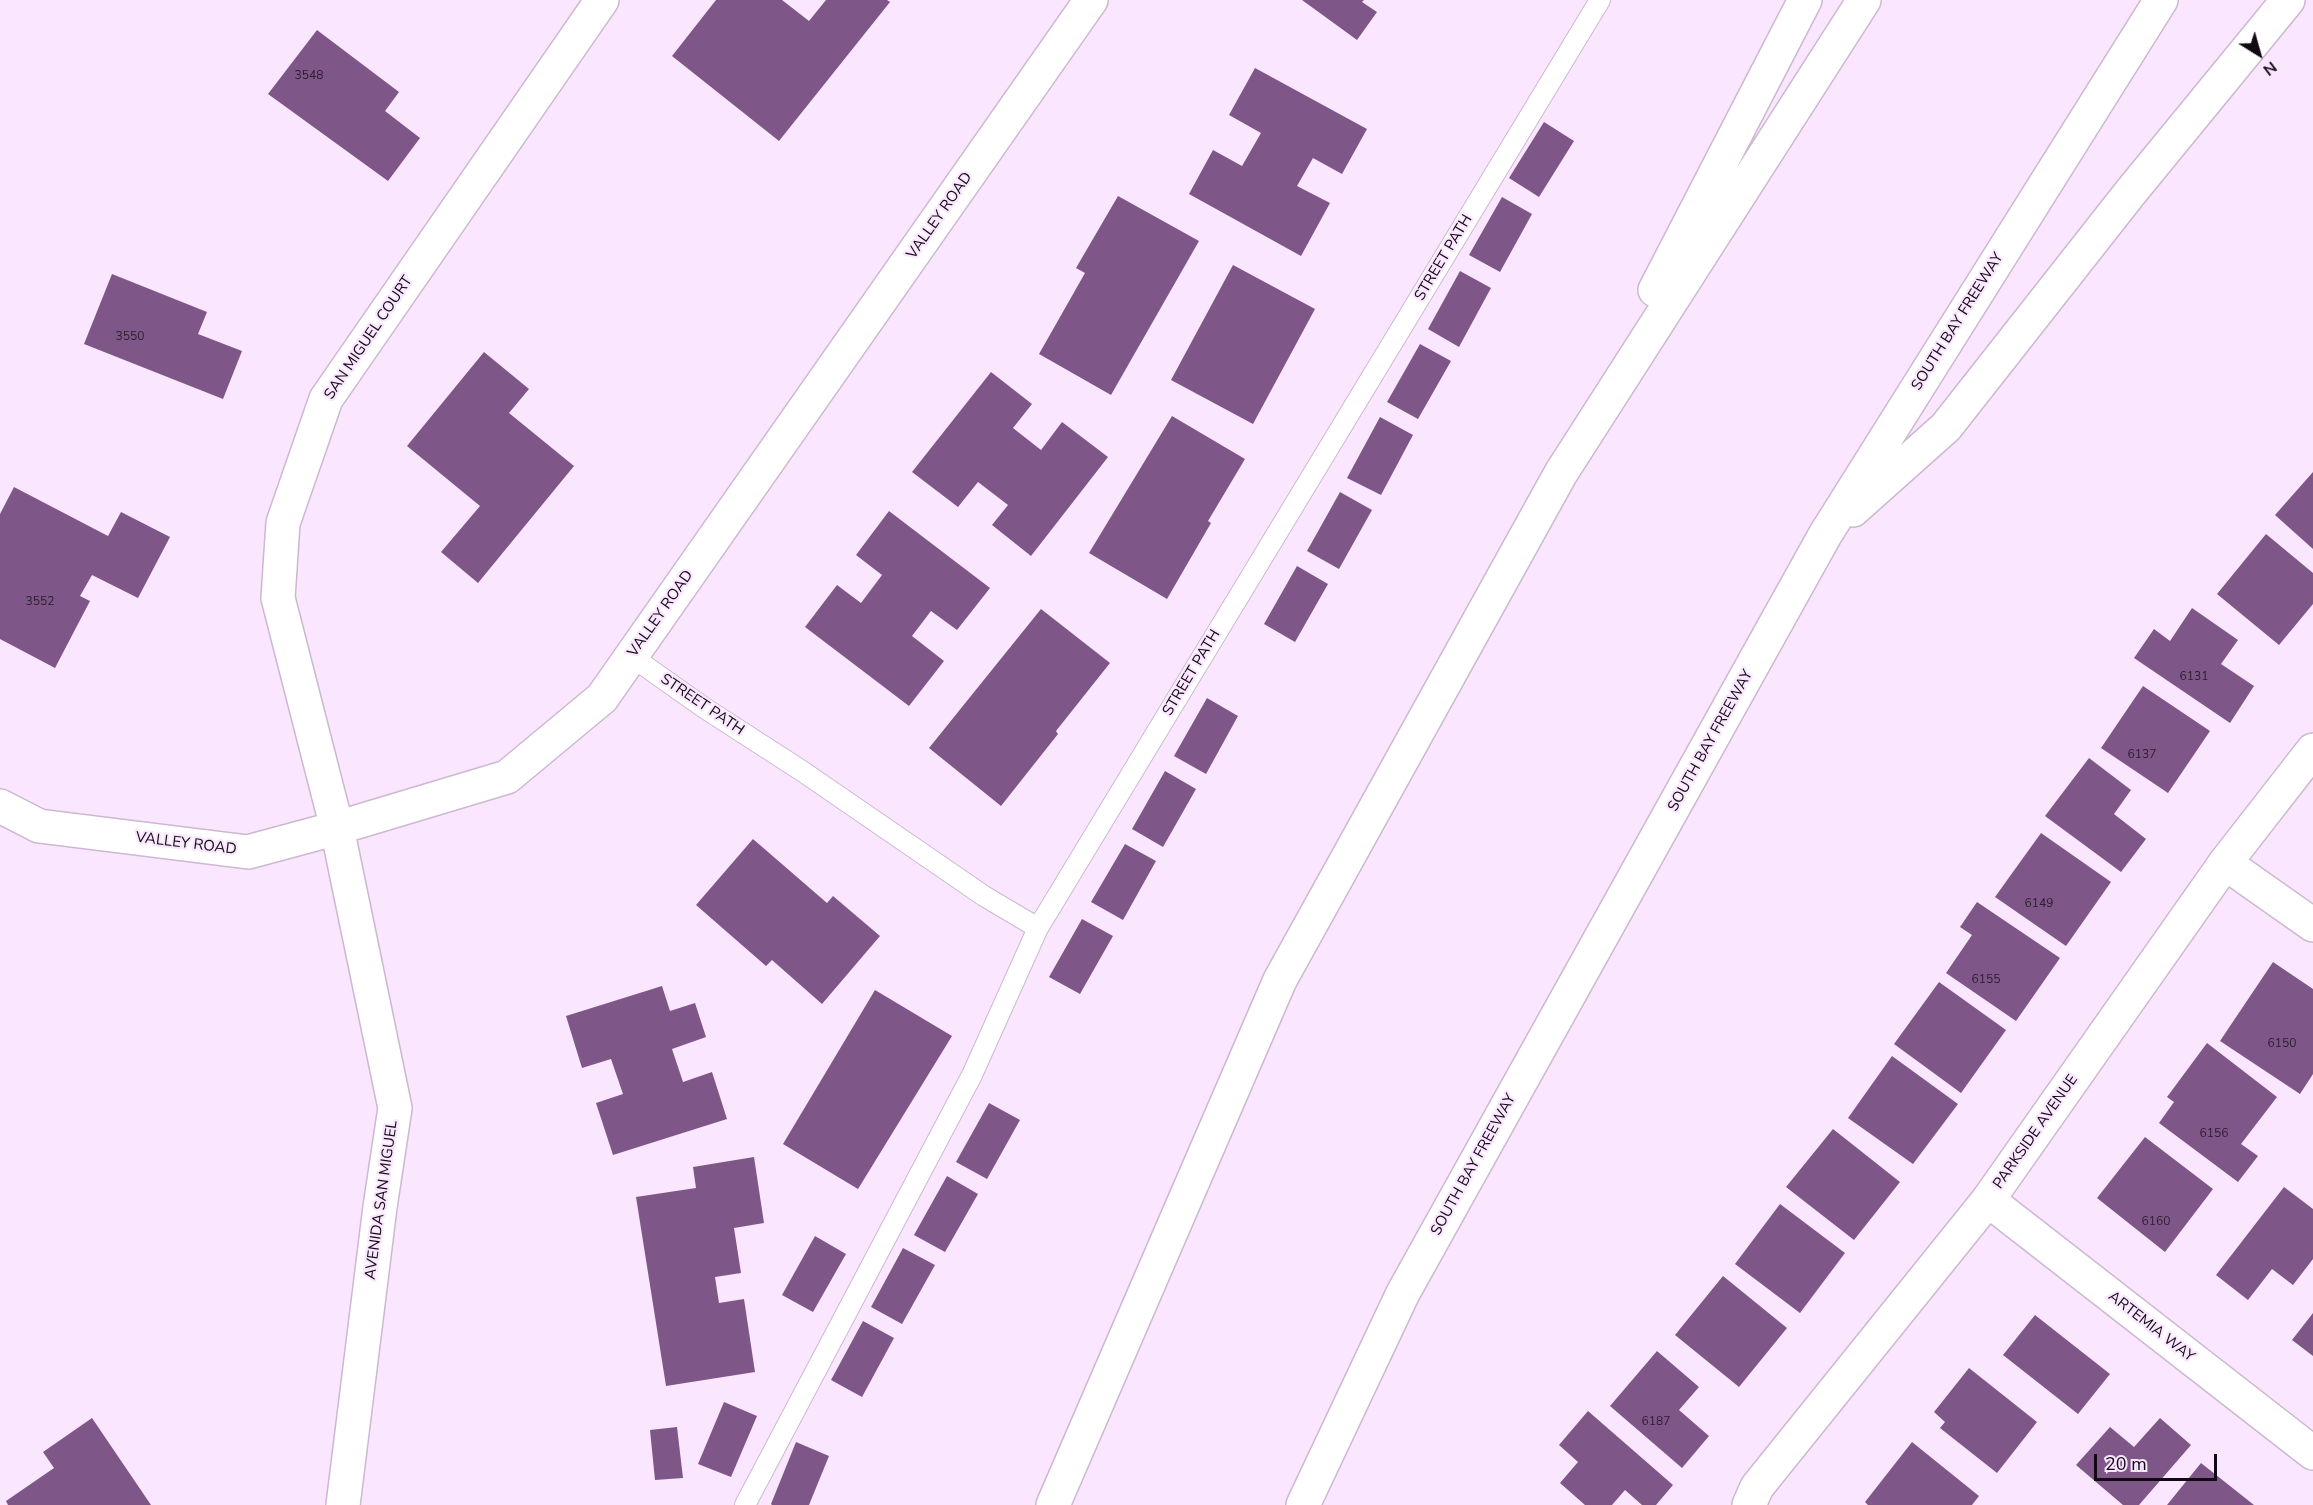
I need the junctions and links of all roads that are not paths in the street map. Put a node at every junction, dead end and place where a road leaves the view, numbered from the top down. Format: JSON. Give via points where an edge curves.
{"nodes":[{"id":1,"x":602,"y":0,"type":"edge"},
{"id":2,"x":1091,"y":0,"type":"edge"},
{"id":3,"x":1600,"y":0,"type":"edge"},
{"id":4,"x":1805,"y":0,"type":"edge"},
{"id":5,"x":1864,"y":0,"type":"edge"},
{"id":6,"x":2161,"y":0,"type":"edge"},
{"id":7,"x":2288,"y":0,"type":"edge"},
{"id":8,"x":1561,"y":473,"type":"junction"},
{"id":9,"x":1825,"y":536,"type":"junction"},
{"id":10,"x":632,"y":656,"type":"junction"},
{"id":11,"x":2313,"y":750,"type":"edge"},
{"id":12,"x":0,"y":806,"type":"edge"},
{"id":13,"x":337,"y":828,"type":"junction"},
{"id":14,"x":2225,"y":862,"type":"junction"},
{"id":15,"x":2313,"y":925,"type":"edge"},
{"id":16,"x":1038,"y":928,"type":"junction"},
{"id":17,"x":1988,"y":1200,"type":"junction"},
{"id":18,"x":2313,"y":1454,"type":"edge"},
{"id":19,"x":343,"y":1505,"type":"edge"},
{"id":20,"x":745,"y":1505,"type":"edge"},
{"id":21,"x":1053,"y":1505,"type":"edge"},
{"id":22,"x":1302,"y":1505,"type":"edge"},
{"id":23,"x":1749,"y":1505,"type":"edge"}],
"edges":[{"from":1,"to":13,"type":"main road","name":"SAN MIGUEL COURT","via":[[326,399],[283,523],[278,597]]},
{"from":2,"to":10,"type":"main road","name":"VALLEY ROAD"},
{"from":3,"to":16,"type":"lane","name":"STREET PATH"},
{"from":4,"to":8,"type":"main road"},
{"from":5,"to":8,"type":"main road"},
{"from":6,"to":9,"type":"main road","name":"SOUTH BAY FREEWAY"},
{"from":7,"to":9,"type":"main road","via":[[1946,427]]},
{"from":8,"to":21,"type":"main road","via":[[1280,980]]},
{"from":9,"to":22,"type":"main road","name":"SOUTH BAY FREEWAY","via":[[1403,1293]]},
{"from":10,"to":13,"type":"main road","name":"VALLEY ROAD","via":[[602,698],[507,777]]},
{"from":10,"to":16,"type":"lane","name":"STREET PATH","via":[[984,896]]},
{"from":11,"to":14,"type":"main road","name":"PARKSIDE AVENUE"},
{"from":12,"to":13,"type":"main road","name":"VALLEY ROAD","via":[[39,826],[248,852]]},
{"from":13,"to":19,"type":"main road","name":"AVENIDA SAN MIGUEL","via":[[395,1108]]},
{"from":14,"to":15,"type":"main road"},
{"from":14,"to":17,"type":"main road","name":"PARKSIDE AVENUE"},
{"from":16,"to":20,"type":"lane","via":[[972,1076]]},
{"from":17,"to":18,"type":"main road","name":"ARTEMIA WAY"},
{"from":17,"to":23,"type":"main road","name":"PARKSIDE AVENUE","via":[[1757,1487]]}]}
